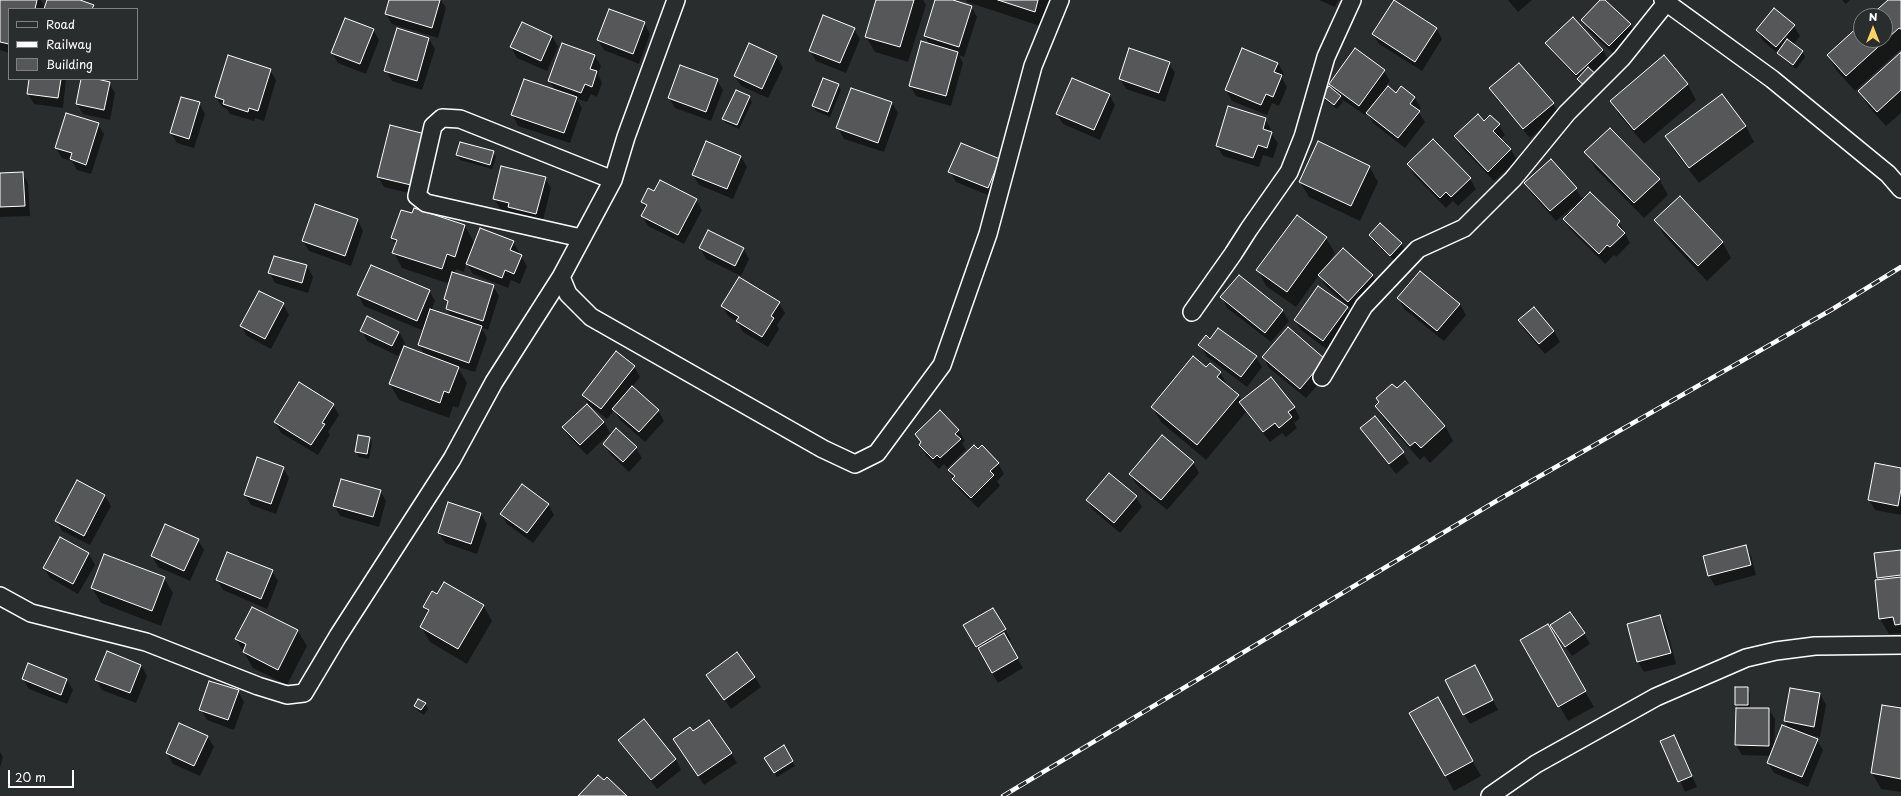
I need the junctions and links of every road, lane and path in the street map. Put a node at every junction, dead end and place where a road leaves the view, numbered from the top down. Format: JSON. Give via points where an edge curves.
{"nodes":[{"id":1,"x":676,"y":0,"type":"edge"},
{"id":2,"x":1060,"y":0,"type":"edge"},
{"id":3,"x":1352,"y":0,"type":"edge"},
{"id":4,"x":1665,"y":2,"type":"edge"},
{"id":5,"x":613,"y":180,"type":"junction"},
{"id":6,"x":1901,"y":189,"type":"edge"},
{"id":7,"x":581,"y":238,"type":"junction"},
{"id":8,"x":561,"y":277,"type":"junction"},
{"id":9,"x":1192,"y":312,"type":"dead end"},
{"id":10,"x":1322,"y":377,"type":"dead end"},
{"id":11,"x":0,"y":596,"type":"edge"},
{"id":12,"x":1901,"y":645,"type":"edge"},
{"id":13,"x":1490,"y":796,"type":"edge"}],
"edges":[{"from":1,"to":5,"type":"street"},
{"from":2,"to":8,"type":"street","via":[[1033,66],[988,234],[942,365],[877,453],[855,464],[823,449],[591,317],[568,294]]},
{"from":3,"to":9,"type":"street","via":[[1326,57],[1303,137],[1289,172]]},
{"from":4,"to":6,"type":"street","via":[[1772,79],[1888,174]]},
{"from":4,"to":10,"type":"street","via":[[1622,58],[1567,113],[1513,179],[1464,228],[1418,249],[1364,306]]},
{"from":5,"to":7,"type":"street"},
{"from":5,"to":7,"type":"street","via":[[460,119],[442,118],[433,126],[417,196],[426,203]]},
{"from":7,"to":8,"type":"street"},
{"from":8,"to":11,"type":"street","via":[[494,382],[452,459],[304,693],[287,695],[272,691],[146,642],[31,613]]},
{"from":12,"to":13,"type":"street","via":[[1815,646],[1746,658],[1656,697],[1536,764]]}]}
